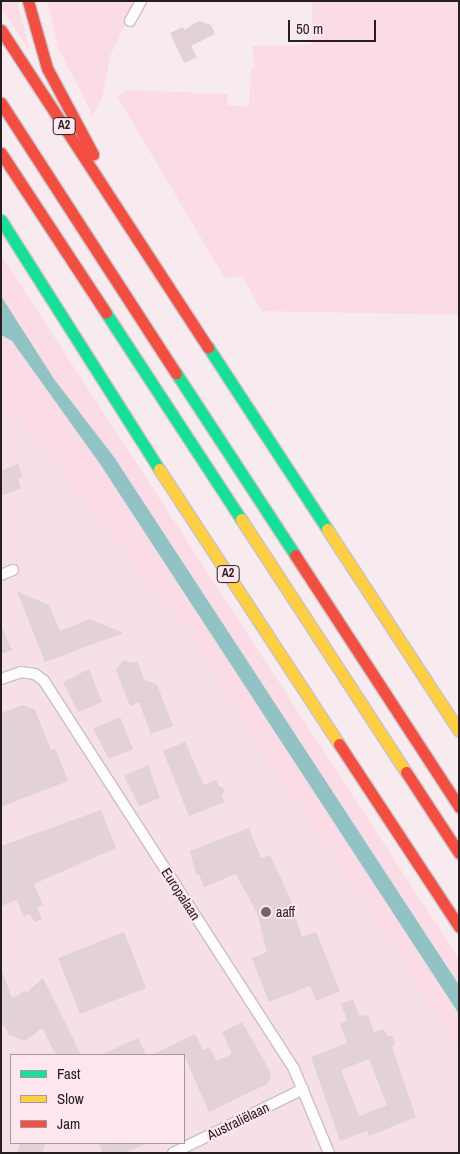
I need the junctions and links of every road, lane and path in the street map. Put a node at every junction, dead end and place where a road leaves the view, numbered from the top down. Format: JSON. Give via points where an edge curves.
{"nodes":[{"id":1,"x":28,"y":1,"type":"edge"},
{"id":2,"x":141,"y":1,"type":"edge"},
{"id":3,"x":130,"y":21,"type":"dead end"},
{"id":4,"x":1,"y":30,"type":"edge"},
{"id":5,"x":1,"y":103,"type":"edge"},
{"id":6,"x":1,"y":153,"type":"edge"},
{"id":7,"x":1,"y":220,"type":"edge"},
{"id":8,"x":126,"y":223,"type":"junction"},
{"id":9,"x":13,"y":570,"type":"dead end"},
{"id":10,"x":1,"y":575,"type":"edge"},
{"id":11,"x":1,"y":679,"type":"edge"},
{"id":12,"x":459,"y":731,"type":"edge"},
{"id":13,"x":459,"y":807,"type":"edge"},
{"id":14,"x":459,"y":853,"type":"edge"},
{"id":15,"x":459,"y":927,"type":"edge"},
{"id":16,"x":303,"y":1089,"type":"junction"},
{"id":17,"x":173,"y":1153,"type":"edge"},
{"id":18,"x":329,"y":1153,"type":"edge"}],
"edges":[{"from":1,"to":8,"type":"highway","number":"A2","via":[[47,68],[81,128]]},
{"from":2,"to":3,"type":"street"},
{"from":4,"to":8,"type":"highway","number":"A2"},
{"from":5,"to":13,"type":"highway"},
{"from":6,"to":14,"type":"highway"},
{"from":7,"to":15,"type":"highway","number":"A2","via":[[180,503]]},
{"from":8,"to":12,"type":"highway","number":"A2"},
{"from":9,"to":10,"type":"street"},
{"from":11,"to":16,"type":"street","name":"Europalaan","via":[[21,672],[35,674],[44,681]]},
{"from":16,"to":17,"type":"street","name":"Australiëlaan"},
{"from":16,"to":18,"type":"street","name":"Europalaan"}]}
